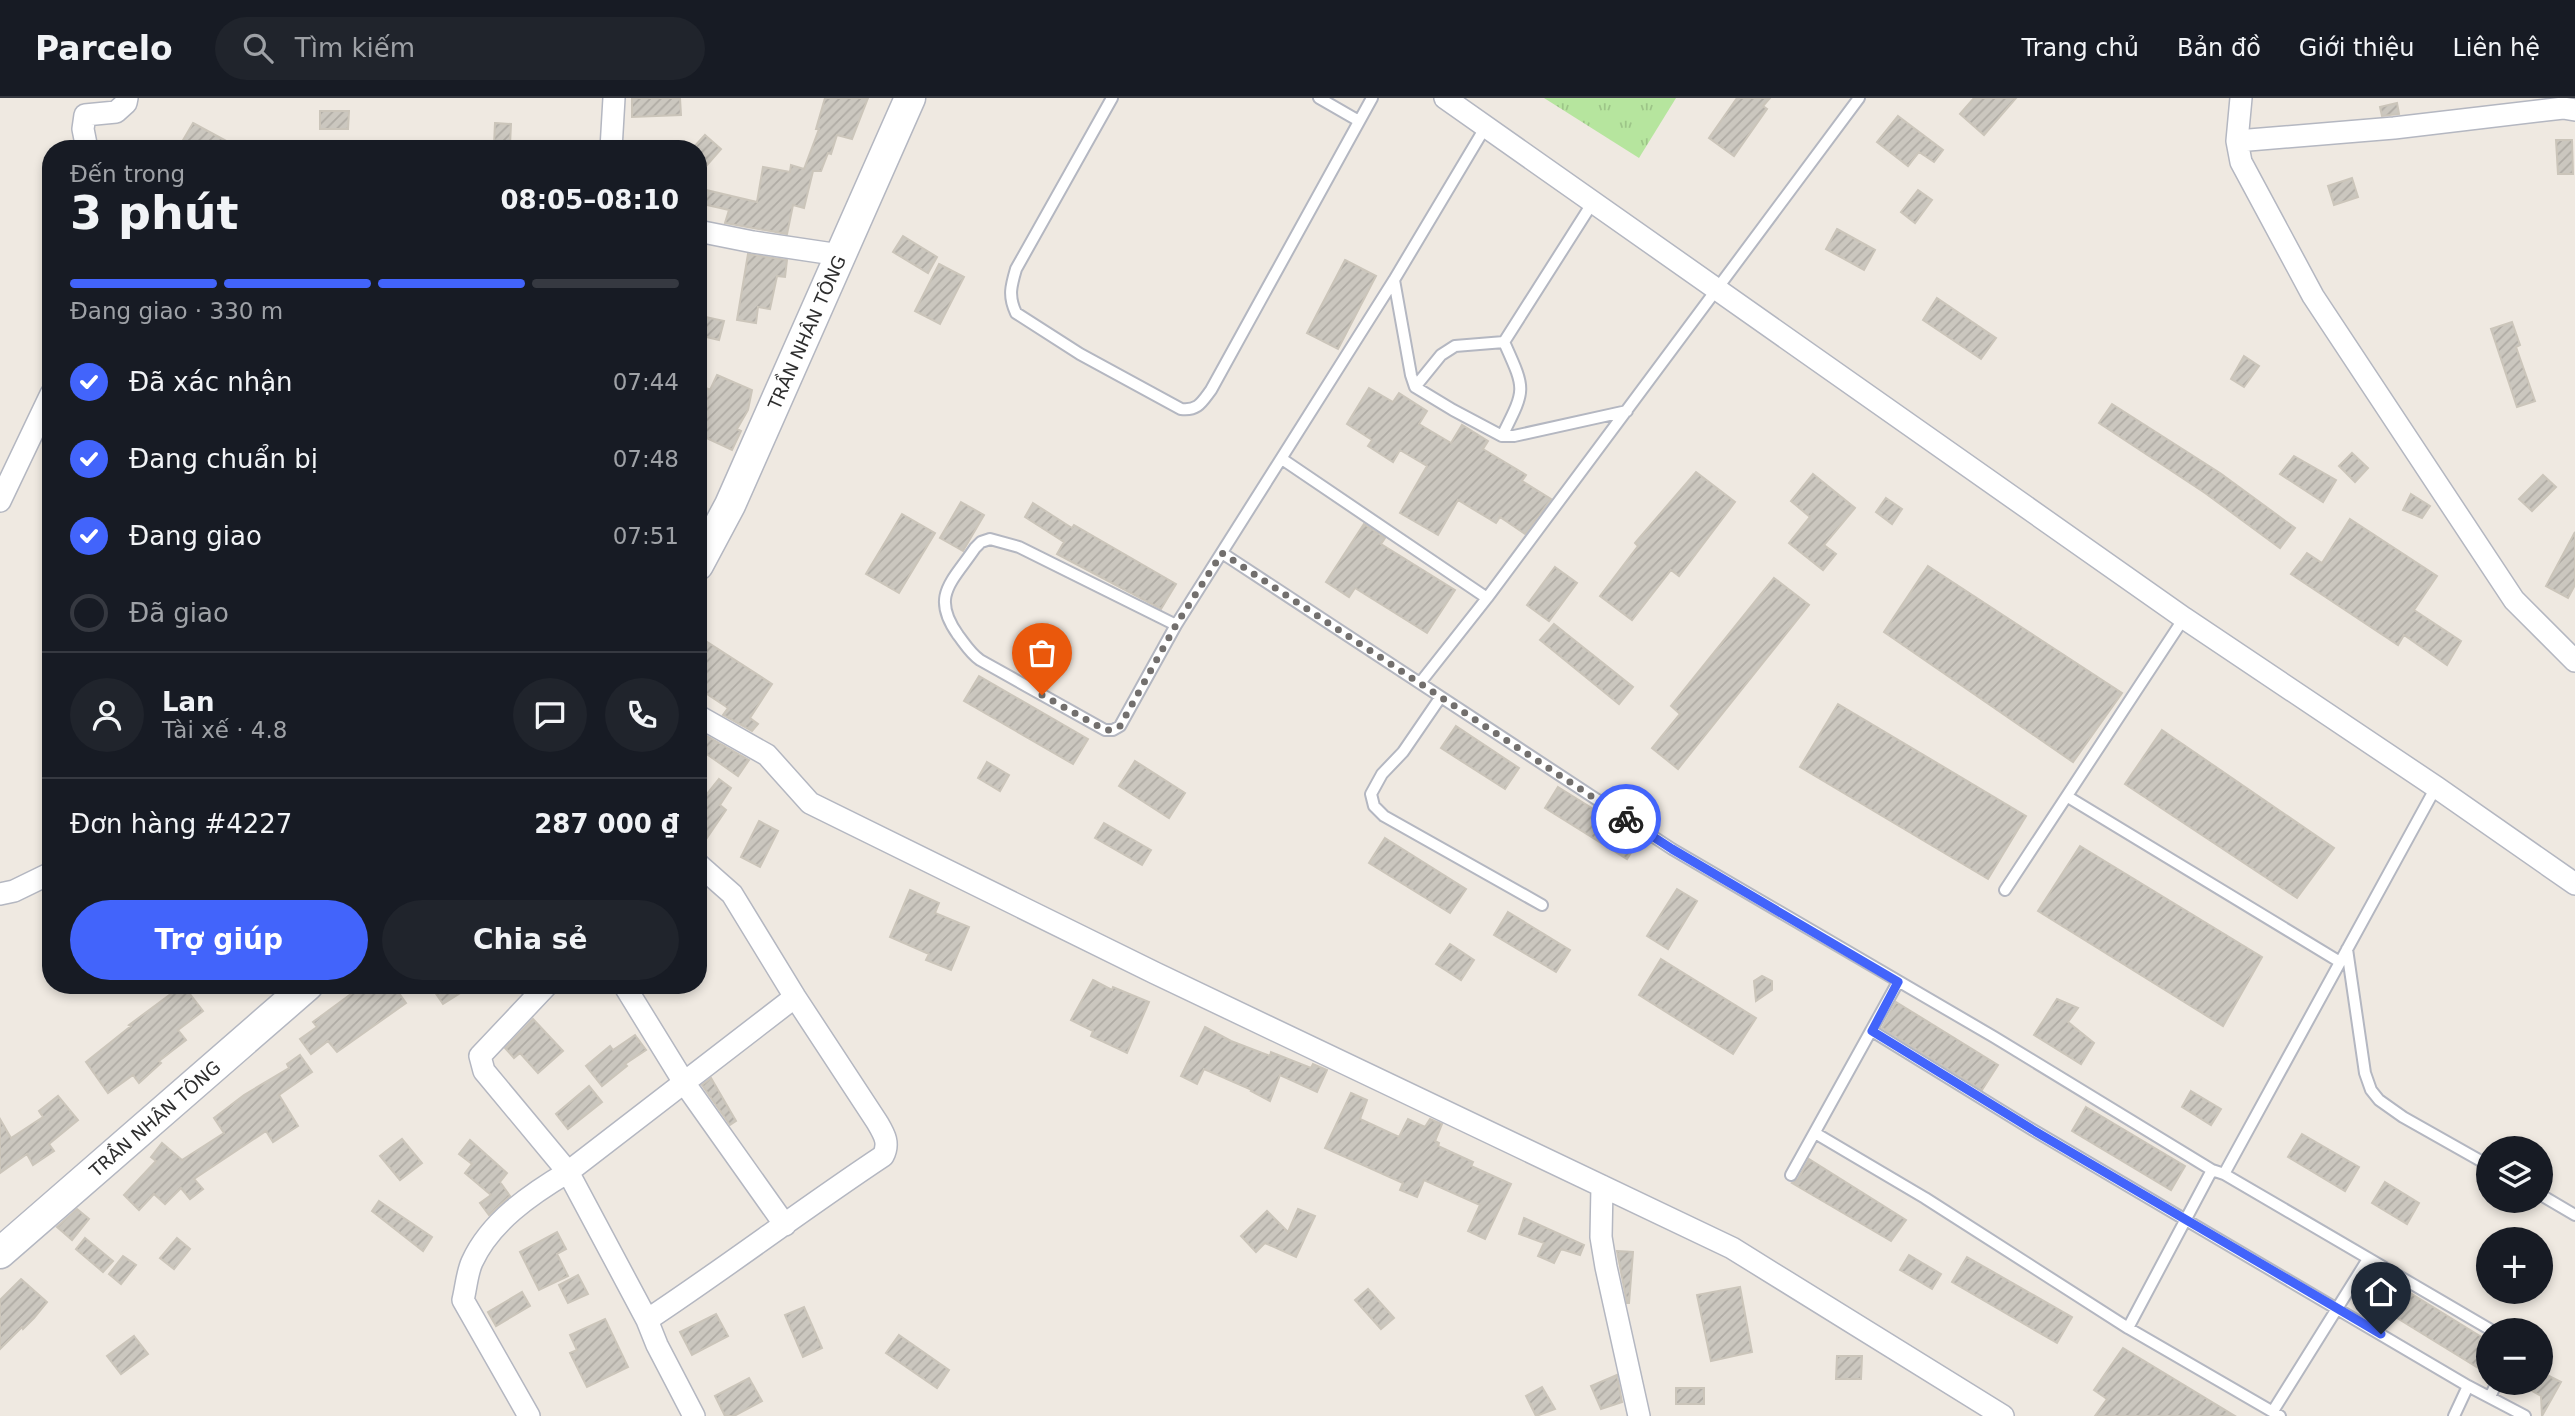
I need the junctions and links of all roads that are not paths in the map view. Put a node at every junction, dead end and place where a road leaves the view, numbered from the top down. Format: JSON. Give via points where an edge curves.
{"nodes":[{"id":1,"x":127,"y":98,"type":"edge"},
{"id":2,"x":614,"y":98,"type":"edge"},
{"id":3,"x":910,"y":98,"type":"edge"},
{"id":4,"x":1112,"y":98,"type":"edge"},
{"id":5,"x":1319,"y":98,"type":"edge"},
{"id":6,"x":1372,"y":98,"type":"edge"},
{"id":7,"x":1446,"y":98,"type":"edge"},
{"id":8,"x":1859,"y":98,"type":"edge"},
{"id":9,"x":2241,"y":98,"type":"edge"},
{"id":10,"x":2575,"y":110,"type":"edge"},
{"id":11,"x":1359,"y":121,"type":"junction"},
{"id":12,"x":1486,"y":126,"type":"junction"},
{"id":13,"x":85,"y":140,"type":"edge"},
{"id":14,"x":612,"y":140,"type":"edge"},
{"id":15,"x":2237,"y":141,"type":"junction"},
{"id":16,"x":1593,"y":202,"type":"junction"},
{"id":17,"x":707,"y":233,"type":"edge"},
{"id":18,"x":840,"y":255,"type":"junction"},
{"id":19,"x":1394,"y":280,"type":"junction"},
{"id":20,"x":1717,"y":289,"type":"junction"},
{"id":21,"x":1504,"y":342,"type":"junction"},
{"id":22,"x":1415,"y":387,"type":"junction"},
{"id":23,"x":1627,"y":411,"type":"junction"},
{"id":24,"x":42,"y":413,"type":"edge"},
{"id":25,"x":1502,"y":436,"type":"junction"},
{"id":26,"x":1282,"y":459,"type":"junction"},
{"id":27,"x":0,"y":501,"type":"edge"},
{"id":28,"x":707,"y":548,"type":"edge"},
{"id":29,"x":1222,"y":553,"type":"junction"},
{"id":30,"x":1487,"y":597,"type":"junction"},
{"id":31,"x":2185,"y":618,"type":"junction"},
{"id":32,"x":1176,"y":625,"type":"junction"},
{"id":33,"x":2575,"y":661,"type":"edge"},
{"id":34,"x":1420,"y":683,"type":"junction"},
{"id":35,"x":1440,"y":698,"type":"junction"},
{"id":36,"x":707,"y":721,"type":"edge"},
{"id":37,"x":2436,"y":787,"type":"junction"},
{"id":38,"x":2068,"y":797,"type":"junction"},
{"id":39,"x":707,"y":871,"type":"edge"},
{"id":40,"x":42,"y":877,"type":"edge"},
{"id":41,"x":2575,"y":884,"type":"edge"},
{"id":42,"x":2005,"y":890,"type":"dead end"},
{"id":43,"x":0,"y":894,"type":"edge"},
{"id":44,"x":1542,"y":905,"type":"dead end"},
{"id":45,"x":2347,"y":949,"type":"junction"},
{"id":46,"x":2340,"y":962,"type":"junction"},
{"id":47,"x":1898,"y":982,"type":"junction"},
{"id":48,"x":298,"y":994,"type":"edge"},
{"id":49,"x":539,"y":994,"type":"edge"},
{"id":50,"x":630,"y":994,"type":"edge"},
{"id":51,"x":795,"y":997,"type":"junction"},
{"id":52,"x":1872,"y":1031,"type":"junction"},
{"id":53,"x":685,"y":1084,"type":"junction"},
{"id":54,"x":1815,"y":1133,"type":"junction"},
{"id":55,"x":2476,"y":1158,"type":"edge"},
{"id":56,"x":2212,"y":1170,"type":"junction"},
{"id":57,"x":568,"y":1172,"type":"junction"},
{"id":58,"x":2224,"y":1174,"type":"junction"},
{"id":59,"x":1791,"y":1175,"type":"dead end"},
{"id":60,"x":1602,"y":1186,"type":"junction"},
{"id":61,"x":2553,"y":1202,"type":"edge"},
{"id":62,"x":2575,"y":1215,"type":"edge"},
{"id":63,"x":2187,"y":1219,"type":"junction"},
{"id":64,"x":785,"y":1225,"type":"junction"},
{"id":65,"x":0,"y":1253,"type":"edge"},
{"id":66,"x":2368,"y":1259,"type":"junction"},
{"id":67,"x":2337,"y":1308,"type":"junction"},
{"id":68,"x":648,"y":1320,"type":"junction"},
{"id":69,"x":2476,"y":1321,"type":"edge"},
{"id":70,"x":2128,"y":1328,"type":"junction"},
{"id":71,"x":2468,"y":1386,"type":"junction"},
{"id":72,"x":2490,"y":1397,"type":"joint"},
{"id":73,"x":2276,"y":1413,"type":"edge"},
{"id":74,"x":529,"y":1416,"type":"edge"},
{"id":75,"x":694,"y":1416,"type":"edge"},
{"id":76,"x":1639,"y":1416,"type":"edge"},
{"id":77,"x":2003,"y":1416,"type":"edge"},
{"id":78,"x":2454,"y":1416,"type":"edge"},
{"id":79,"x":2525,"y":1416,"type":"edge"}],
"edges":[{"from":1,"to":13,"type":"street","via":[[116,112],[85,116]]},
{"from":2,"to":14,"type":"street"},
{"from":3,"to":18,"type":"street","name":"TRẦN NHÂN TÔNG"},
{"from":4,"to":11,"type":"lane","via":[[1016,269],[1009,292],[1011,303],[1016,313],[1080,354],[1181,409],[1191,410],[1211,390]]},
{"from":5,"to":11,"type":"lane"},
{"from":6,"to":11,"type":"lane"},
{"from":7,"to":12,"type":"street"},
{"from":8,"to":20,"type":"lane"},
{"from":9,"to":15,"type":"street"},
{"from":10,"to":15,"type":"street"},
{"from":12,"to":16,"type":"street"},
{"from":12,"to":19,"type":"lane"},
{"from":15,"to":33,"type":"street","via":[[2241,162],[2313,296],[2514,600]]},
{"from":16,"to":20,"type":"street"},
{"from":16,"to":21,"type":"lane"},
{"from":17,"to":18,"type":"street"},
{"from":18,"to":28,"type":"street","name":"TRẦN NHÂN TÔNG"},
{"from":19,"to":22,"type":"lane"},
{"from":19,"to":26,"type":"lane"},
{"from":20,"to":23,"type":"lane"},
{"from":20,"to":31,"type":"street"},
{"from":21,"to":22,"type":"lane","via":[[1455,346],[1441,355]]},
{"from":21,"to":25,"type":"lane","via":[[1522,391]]},
{"from":22,"to":25,"type":"lane"},
{"from":23,"to":25,"type":"lane"},
{"from":23,"to":30,"type":"lane"},
{"from":24,"to":27,"type":"street"},
{"from":26,"to":29,"type":"lane"},
{"from":26,"to":30,"type":"lane"},
{"from":29,"to":32,"type":"lane"},
{"from":29,"to":34,"type":"lane"},
{"from":30,"to":34,"type":"lane"},
{"from":31,"to":37,"type":"street"},
{"from":31,"to":38,"type":"lane"},
{"from":32,"to":32,"type":"lane","via":[[1120,726],[1105,730],[972,654],[943,607],[946,592],[975,548],[990,539],[1018,547]]},
{"from":34,"to":35,"type":"lane"},
{"from":35,"to":44,"type":"lane","via":[[1382,774],[1371,794],[1374,806],[1384,816]]},
{"from":35,"to":47,"type":"lane","via":[[1672,849]]},
{"from":36,"to":60,"type":"street","via":[[767,755],[810,803]]},
{"from":37,"to":41,"type":"street"},
{"from":37,"to":45,"type":"lane"},
{"from":38,"to":42,"type":"lane"},
{"from":38,"to":46,"type":"lane"},
{"from":39,"to":51,"type":"street","via":[[732,894]]},
{"from":40,"to":43,"type":"street"},
{"from":45,"to":46,"type":"lane"},
{"from":45,"to":55,"type":"lane","via":[[2371,1090],[2403,1117]]},
{"from":46,"to":58,"type":"lane"},
{"from":47,"to":52,"type":"lane"},
{"from":47,"to":56,"type":"lane"},
{"from":48,"to":65,"type":"street","name":"TRẦN NHÂN TÔNG"},
{"from":49,"to":57,"type":"street","via":[[480,1056],[480,1063]]},
{"from":50,"to":53,"type":"street"},
{"from":51,"to":53,"type":"street"},
{"from":51,"to":64,"type":"street","via":[[877,1122],[887,1148],[883,1156]]},
{"from":52,"to":54,"type":"lane"},
{"from":52,"to":63,"type":"lane"},
{"from":53,"to":57,"type":"street"},
{"from":53,"to":64,"type":"street"},
{"from":54,"to":59,"type":"lane"},
{"from":54,"to":70,"type":"lane"},
{"from":56,"to":58,"type":"lane"},
{"from":56,"to":63,"type":"lane"},
{"from":57,"to":68,"type":"street"},
{"from":57,"to":74,"type":"street","via":[[540,1188],[495,1228],[471,1262],[463,1300]]},
{"from":58,"to":66,"type":"lane"},
{"from":60,"to":76,"type":"street","via":[[1600,1225],[1606,1267]]},
{"from":60,"to":77,"type":"street","via":[[1732,1248]]},
{"from":61,"to":62,"type":"lane"},
{"from":63,"to":67,"type":"lane"},
{"from":63,"to":70,"type":"lane"},
{"from":64,"to":68,"type":"street"},
{"from":66,"to":67,"type":"lane"},
{"from":66,"to":69,"type":"lane"},
{"from":67,"to":71,"type":"lane"},
{"from":67,"to":73,"type":"lane"},
{"from":68,"to":75,"type":"street"},
{"from":70,"to":73,"type":"lane"},
{"from":71,"to":72,"type":"lane"},
{"from":71,"to":78,"type":"lane"},
{"from":72,"to":79,"type":"lane"}]}
